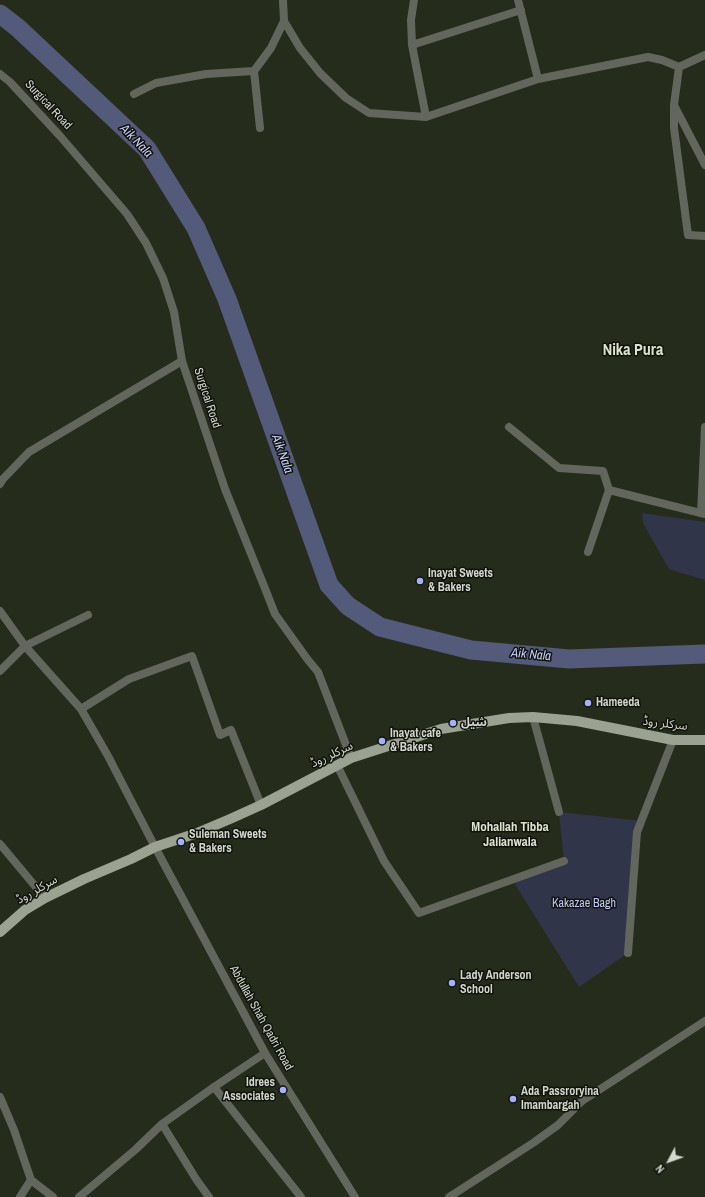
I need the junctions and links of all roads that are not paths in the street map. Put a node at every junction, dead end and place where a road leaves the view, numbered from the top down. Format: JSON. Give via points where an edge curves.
{"nodes":[{"id":1,"x":283,"y":0,"type":"edge"},
{"id":2,"x":414,"y":0,"type":"edge"},
{"id":3,"x":518,"y":0,"type":"edge"},
{"id":4,"x":521,"y":10,"type":"junction"},
{"id":5,"x":284,"y":21,"type":"junction"},
{"id":6,"x":412,"y":45,"type":"junction"},
{"id":7,"x":705,"y":55,"type":"edge"},
{"id":8,"x":679,"y":67,"type":"junction"},
{"id":9,"x":254,"y":71,"type":"junction"},
{"id":10,"x":0,"y":74,"type":"edge"},
{"id":11,"x":538,"y":79,"type":"junction"},
{"id":12,"x":134,"y":94,"type":"dead end"},
{"id":13,"x":674,"y":105,"type":"junction"},
{"id":14,"x":426,"y":117,"type":"junction"},
{"id":15,"x":260,"y":128,"type":"dead end"},
{"id":16,"x":705,"y":165,"type":"edge"},
{"id":17,"x":705,"y":236,"type":"edge"},
{"id":18,"x":182,"y":361,"type":"junction"},
{"id":19,"x":509,"y":427,"type":"dead end"},
{"id":20,"x":705,"y":427,"type":"edge"},
{"id":21,"x":0,"y":484,"type":"edge"},
{"id":22,"x":609,"y":490,"type":"junction"},
{"id":23,"x":703,"y":514,"type":"edge"},
{"id":24,"x":588,"y":552,"type":"dead end"},
{"id":25,"x":0,"y":611,"type":"edge"},
{"id":26,"x":88,"y":615,"type":"dead end"},
{"id":27,"x":25,"y":646,"type":"junction"},
{"id":28,"x":0,"y":671,"type":"edge"},
{"id":29,"x":82,"y":709,"type":"junction"},
{"id":30,"x":533,"y":717,"type":"junction"},
{"id":31,"x":673,"y":740,"type":"junction"},
{"id":32,"x":705,"y":740,"type":"edge"},
{"id":33,"x":351,"y":758,"type":"junction"},
{"id":34,"x":337,"y":765,"type":"junction"},
{"id":35,"x":261,"y":805,"type":"junction"},
{"id":36,"x":559,"y":812,"type":"dead end"},
{"id":37,"x":0,"y":844,"type":"edge"},
{"id":38,"x":155,"y":847,"type":"junction"},
{"id":39,"x":564,"y":861,"type":"dead end"},
{"id":40,"x":45,"y":898,"type":"junction"},
{"id":41,"x":0,"y":932,"type":"edge"},
{"id":42,"x":628,"y":953,"type":"dead end"},
{"id":43,"x":705,"y":1021,"type":"edge"},
{"id":44,"x":265,"y":1053,"type":"junction"},
{"id":45,"x":214,"y":1087,"type":"junction"},
{"id":46,"x":0,"y":1096,"type":"edge"},
{"id":47,"x":162,"y":1124,"type":"junction"},
{"id":48,"x":31,"y":1180,"type":"junction"},
{"id":49,"x":20,"y":1197,"type":"edge"},
{"id":50,"x":53,"y":1197,"type":"edge"},
{"id":51,"x":79,"y":1197,"type":"edge"},
{"id":52,"x":209,"y":1197,"type":"edge"},
{"id":53,"x":301,"y":1197,"type":"edge"},
{"id":54,"x":355,"y":1197,"type":"edge"},
{"id":55,"x":449,"y":1197,"type":"edge"}],
"edges":[{"from":1,"to":5,"type":"street"},
{"from":2,"to":6,"type":"street","via":[[411,20]]},
{"from":3,"to":4,"type":"street"},
{"from":4,"to":6,"type":"street"},
{"from":4,"to":11,"type":"street"},
{"from":5,"to":9,"type":"street","via":[[271,48]]},
{"from":5,"to":14,"type":"street","via":[[300,48],[320,73],[346,98],[368,113]]},
{"from":6,"to":14,"type":"street"},
{"from":7,"to":8,"type":"street"},
{"from":8,"to":11,"type":"street","via":[[648,57]]},
{"from":8,"to":13,"type":"street"},
{"from":9,"to":12,"type":"street","via":[[206,74],[156,83]]},
{"from":9,"to":15,"type":"street"},
{"from":10,"to":18,"type":"street","name":"Surgical Road","via":[[70,148],[127,214],[146,243],[163,278],[174,312]]},
{"from":11,"to":14,"type":"street"},
{"from":13,"to":16,"type":"street"},
{"from":13,"to":17,"type":"street","via":[[674,128],[688,235]]},
{"from":18,"to":21,"type":"street","via":[[28,452]]},
{"from":18,"to":33,"type":"street","name":"Surgical Road","via":[[225,489],[275,614],[318,672]]},
{"from":19,"to":22,"type":"street","via":[[559,468],[603,471]]},
{"from":20,"to":23,"type":"street"},
{"from":22,"to":23,"type":"street"},
{"from":22,"to":24,"type":"street"},
{"from":25,"to":27,"type":"street","name":"Abdullah Shah Qadri Road"},
{"from":26,"to":27,"type":"street"},
{"from":27,"to":28,"type":"street"},
{"from":27,"to":29,"type":"street","name":"Abdullah Shah Qadri Road"},
{"from":29,"to":35,"type":"street","via":[[129,680],[192,656],[220,735],[232,730]]},
{"from":29,"to":38,"type":"street","name":"Abdullah Shah Qadri Road"},
{"from":30,"to":31,"type":"main road","name":"سرکلر روڈ","via":[[577,721]]},
{"from":30,"to":33,"type":"main road","name":"سرکلر روڈ","via":[[509,718],[441,729]]},
{"from":30,"to":36,"type":"street"},
{"from":31,"to":32,"type":"main road","name":"سرکلر روڈ"},
{"from":31,"to":42,"type":"street","via":[[637,832]]},
{"from":33,"to":34,"type":"main road","name":"سرکلر روڈ"},
{"from":34,"to":35,"type":"main road","name":"سرکلر روڈ"},
{"from":34,"to":39,"type":"street","via":[[384,861],[419,913]]},
{"from":35,"to":38,"type":"main road","name":"سرکلر روڈ","via":[[197,833]]},
{"from":37,"to":40,"type":"street"},
{"from":38,"to":40,"type":"main road","name":"سرکلر روڈ"},
{"from":38,"to":44,"type":"street","name":"Abdullah Shah Qadri Road"},
{"from":40,"to":41,"type":"main road","name":"سرکلر روڈ","via":[[25,910]]},
{"from":43,"to":55,"type":"street","via":[[582,1101],[558,1125]]},
{"from":44,"to":45,"type":"street"},
{"from":44,"to":54,"type":"street","name":"Abdullah Shah Qadri Road"},
{"from":45,"to":47,"type":"street"},
{"from":45,"to":53,"type":"street"},
{"from":46,"to":48,"type":"street"},
{"from":47,"to":51,"type":"street"},
{"from":47,"to":52,"type":"street"},
{"from":48,"to":49,"type":"street"},
{"from":48,"to":50,"type":"street"}]}
